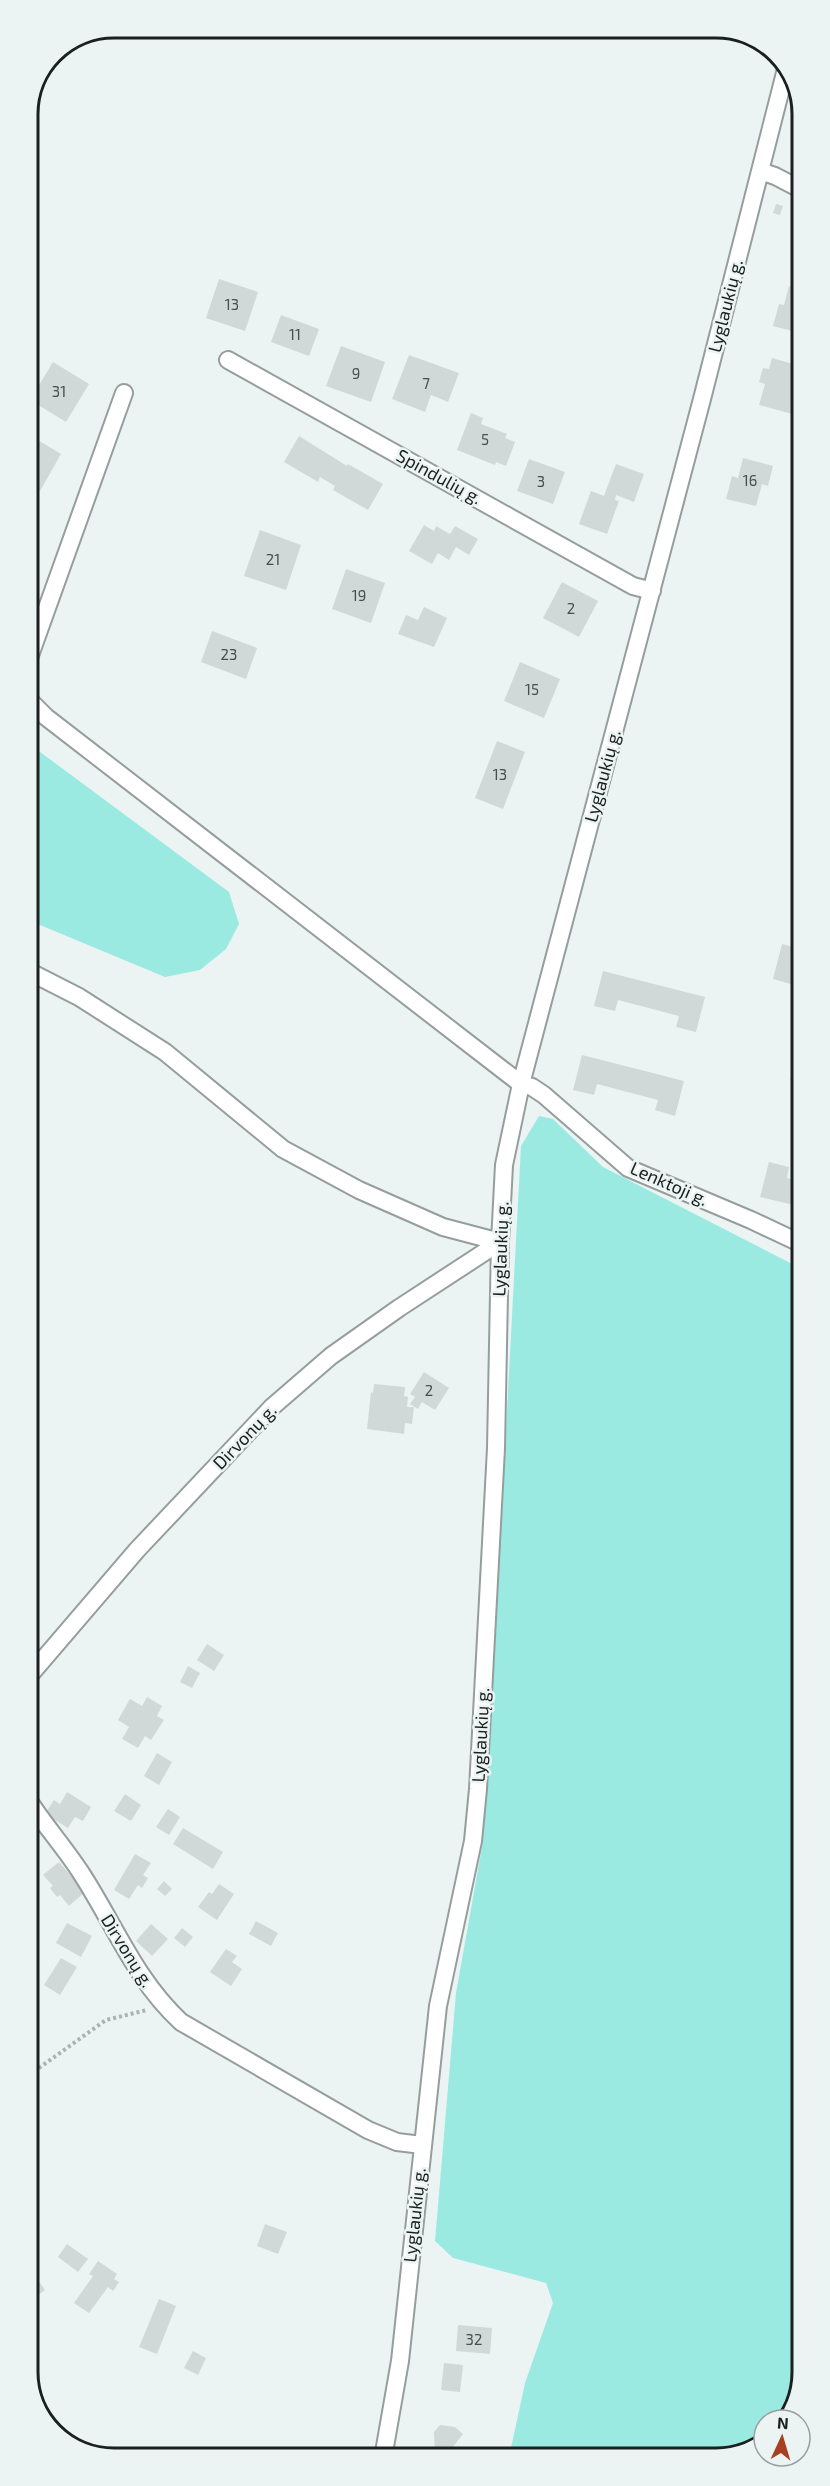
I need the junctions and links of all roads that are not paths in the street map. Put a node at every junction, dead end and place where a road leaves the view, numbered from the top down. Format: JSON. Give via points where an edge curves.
{"nodes":[{"id":1,"x":784,"y":78,"type":"edge"},
{"id":2,"x":760,"y":171,"type":"junction"},
{"id":3,"x":792,"y":185,"type":"edge"},
{"id":4,"x":228,"y":360,"type":"dead end"},
{"id":5,"x":124,"y":393,"type":"dead end"},
{"id":6,"x":652,"y":591,"type":"junction"},
{"id":7,"x":38,"y":633,"type":"edge"},
{"id":8,"x":38,"y":709,"type":"edge"},
{"id":9,"x":38,"y":975,"type":"edge"},
{"id":10,"x":521,"y":1084,"type":"junction"},
{"id":11,"x":792,"y":1240,"type":"edge"},
{"id":12,"x":500,"y":1242,"type":"junction"},
{"id":13,"x":38,"y":1666,"type":"edge"},
{"id":14,"x":38,"y":1813,"type":"edge"},
{"id":15,"x":422,"y":2145,"type":"junction"},
{"id":16,"x":385,"y":2448,"type":"edge"}],
"edges":[{"from":1,"to":2,"type":"street","name":"Lyglaukių g."},
{"from":2,"to":3,"type":"street"},
{"from":2,"to":6,"type":"street","name":"Lyglaukių g."},
{"from":4,"to":6,"type":"street","name":"Spindulių g.","via":[[633,586]]},
{"from":5,"to":7,"type":"street"},
{"from":6,"to":10,"type":"street","name":"Lyglaukių g."},
{"from":8,"to":10,"type":"street","name":"Lenktoji g."},
{"from":9,"to":12,"type":"street","via":[[165,1052],[283,1149],[359,1190],[443,1227]]},
{"from":10,"to":11,"type":"street","name":"Lenktoji g.","via":[[544,1095],[628,1168]]},
{"from":10,"to":12,"type":"street","name":"Lyglaukių g.","via":[[504,1165]]},
{"from":12,"to":13,"type":"street","name":"Dirvonų g.","via":[[331,1356],[272,1407],[137,1550]]},
{"from":12,"to":15,"type":"street","name":"Lyglaukių g.","via":[[496,1448],[478,1789],[473,1841],[438,2006]]},
{"from":14,"to":15,"type":"street","name":"Dirvonų g.","via":[[81,1873],[125,1951],[161,2003],[190,2027],[368,2130],[397,2142]]},
{"from":15,"to":16,"type":"street","name":"Lyglaukių g.","via":[[400,2361]]}]}
